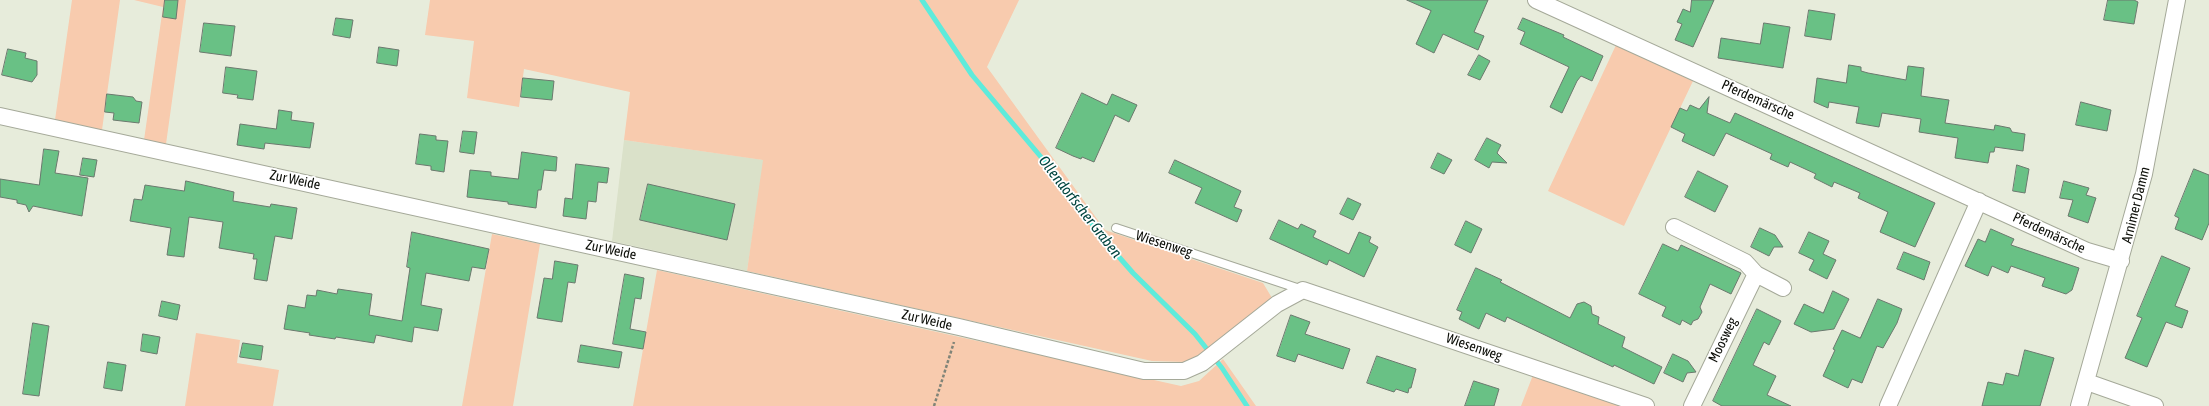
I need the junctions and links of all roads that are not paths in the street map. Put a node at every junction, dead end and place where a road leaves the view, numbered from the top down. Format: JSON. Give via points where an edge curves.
{"nodes":[{"id":1,"x":1536,"y":0,"type":"edge"},
{"id":2,"x":2177,"y":0,"type":"edge"},
{"id":3,"x":0,"y":116,"type":"edge"},
{"id":4,"x":1979,"y":200,"type":"junction"},
{"id":5,"x":1674,"y":227,"type":"dead end"},
{"id":6,"x":1116,"y":228,"type":"dead end"},
{"id":7,"x":2121,"y":261,"type":"junction"},
{"id":8,"x":1756,"y":274,"type":"junction"},
{"id":9,"x":1783,"y":288,"type":"dead end"},
{"id":10,"x":1303,"y":290,"type":"junction"},
{"id":11,"x":2087,"y":382,"type":"junction"},
{"id":12,"x":1646,"y":406,"type":"edge"},
{"id":13,"x":1692,"y":406,"type":"edge"},
{"id":14,"x":1888,"y":406,"type":"edge"},
{"id":15,"x":2079,"y":406,"type":"edge"},
{"id":16,"x":2155,"y":406,"type":"edge"}],
"edges":[{"from":1,"to":4,"type":"street","name":"Pferdemärsche"},
{"from":2,"to":7,"type":"street","name":"Arnimer Damm","via":[[2144,174]]},
{"from":3,"to":10,"type":"street","name":"Zur Weide","via":[[960,327],[1144,371],[1184,371],[1202,363],[1277,304]]},
{"from":4,"to":7,"type":"street","name":"Pferdemärsche","via":[[2087,250]]},
{"from":4,"to":14,"type":"street"},
{"from":5,"to":8,"type":"street","via":[[1745,262]]},
{"from":6,"to":10,"type":"lane","name":"Wiesenweg"},
{"from":7,"to":11,"type":"street","name":"Arnimer Damm"},
{"from":8,"to":9,"type":"street"},
{"from":8,"to":13,"type":"street","name":"Moosweg"},
{"from":10,"to":12,"type":"street","name":"Wiesenweg"},
{"from":11,"to":15,"type":"street","name":"Arnimer Damm"},
{"from":11,"to":16,"type":"street"}]}
